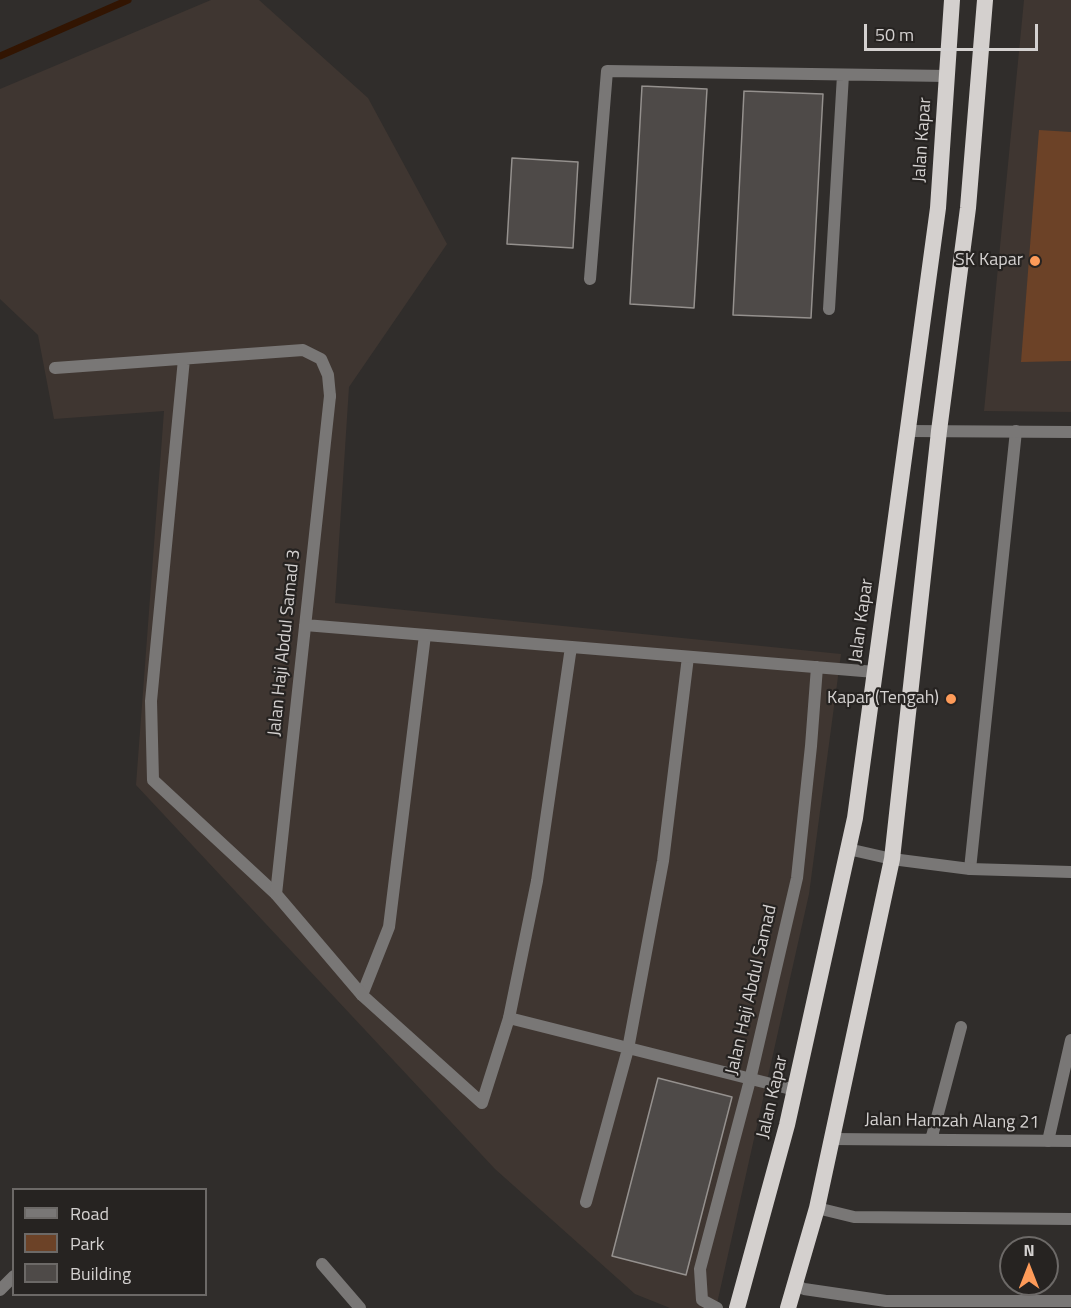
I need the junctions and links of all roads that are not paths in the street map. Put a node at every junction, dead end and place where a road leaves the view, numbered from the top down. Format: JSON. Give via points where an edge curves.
{"nodes":[{"id":1,"x":952,"y":0,"type":"edge"},
{"id":2,"x":985,"y":0,"type":"edge"},
{"id":3,"x":843,"y":75,"type":"junction"},
{"id":4,"x":947,"y":76,"type":"junction"},
{"id":5,"x":590,"y":279,"type":"dead end"},
{"id":6,"x":829,"y":309,"type":"dead end"},
{"id":7,"x":184,"y":359,"type":"junction"},
{"id":8,"x":56,"y":368,"type":"dead end"},
{"id":9,"x":908,"y":430,"type":"junction"},
{"id":10,"x":939,"y":430,"type":"junction"},
{"id":11,"x":1016,"y":431,"type":"junction"},
{"id":12,"x":1071,"y":432,"type":"edge"},
{"id":13,"x":305,"y":626,"type":"junction"},
{"id":14,"x":425,"y":635,"type":"junction"},
{"id":15,"x":571,"y":647,"type":"junction"},
{"id":16,"x":688,"y":657,"type":"junction"},
{"id":17,"x":817,"y":667,"type":"junction"},
{"id":18,"x":875,"y":672,"type":"junction"},
{"id":19,"x":848,"y":849,"type":"junction"},
{"id":20,"x":892,"y":859,"type":"junction"},
{"id":21,"x":970,"y":869,"type":"junction"},
{"id":22,"x":1071,"y":872,"type":"edge"},
{"id":23,"x":276,"y":894,"type":"junction"},
{"id":24,"x":362,"y":995,"type":"junction"},
{"id":25,"x":509,"y":1018,"type":"junction"},
{"id":26,"x":961,"y":1027,"type":"dead end"},
{"id":27,"x":1071,"y":1040,"type":"edge"},
{"id":28,"x":628,"y":1049,"type":"junction"},
{"id":29,"x":750,"y":1080,"type":"junction"},
{"id":30,"x":795,"y":1090,"type":"junction"},
{"id":31,"x":832,"y":1139,"type":"junction"},
{"id":32,"x":931,"y":1140,"type":"junction"},
{"id":33,"x":1048,"y":1141,"type":"junction"},
{"id":34,"x":1071,"y":1141,"type":"edge"},
{"id":35,"x":586,"y":1202,"type":"dead end"},
{"id":36,"x":817,"y":1208,"type":"junction"},
{"id":37,"x":1071,"y":1220,"type":"edge"},
{"id":38,"x":322,"y":1264,"type":"dead end"},
{"id":39,"x":12,"y":1278,"type":"edge"},
{"id":40,"x":796,"y":1285,"type":"junction"},
{"id":41,"x":0,"y":1290,"type":"edge"},
{"id":42,"x":1071,"y":1300,"type":"edge"},
{"id":43,"x":360,"y":1308,"type":"edge"},
{"id":44,"x":717,"y":1308,"type":"edge"},
{"id":45,"x":737,"y":1308,"type":"edge"},
{"id":46,"x":788,"y":1308,"type":"edge"}],
"edges":[{"from":1,"to":4,"type":"highway","name":"Jalan Kapar"},
{"from":2,"to":10,"type":"highway","via":[[968,208]]},
{"from":3,"to":4,"type":"street"},
{"from":3,"to":5,"type":"street","via":[[607,71]]},
{"from":3,"to":6,"type":"street"},
{"from":4,"to":9,"type":"highway","name":"Jalan Kapar","via":[[938,208]]},
{"from":7,"to":8,"type":"street","name":"Jalan Haji Abdul Samad 3"},
{"from":7,"to":13,"type":"street","name":"Jalan Haji Abdul Samad 3","via":[[303,350],[321,359],[328,375],[330,396]]},
{"from":7,"to":23,"type":"street","via":[[151,701],[153,780]]},
{"from":9,"to":10,"type":"street"},
{"from":9,"to":18,"type":"highway","name":"Jalan Kapar"},
{"from":10,"to":11,"type":"street"},
{"from":10,"to":20,"type":"highway"},
{"from":11,"to":12,"type":"street"},
{"from":11,"to":21,"type":"street"},
{"from":13,"to":14,"type":"street"},
{"from":13,"to":23,"type":"street","name":"Jalan Haji Abdul Samad 3"},
{"from":14,"to":15,"type":"street"},
{"from":14,"to":24,"type":"street","via":[[389,927]]},
{"from":15,"to":16,"type":"street"},
{"from":15,"to":25,"type":"street","via":[[537,881]]},
{"from":16,"to":17,"type":"street"},
{"from":16,"to":28,"type":"street","via":[[663,861]]},
{"from":17,"to":18,"type":"street"},
{"from":17,"to":29,"type":"street","name":"Jalan Haji Abdul Samad","via":[[797,878]]},
{"from":18,"to":19,"type":"highway","name":"Jalan Kapar"},
{"from":19,"to":20,"type":"street"},
{"from":19,"to":30,"type":"highway","name":"Jalan Kapar"},
{"from":20,"to":21,"type":"street"},
{"from":20,"to":31,"type":"highway"},
{"from":21,"to":22,"type":"street"},
{"from":23,"to":24,"type":"street"},
{"from":24,"to":25,"type":"street","via":[[482,1104]]},
{"from":25,"to":28,"type":"street"},
{"from":26,"to":32,"type":"street"},
{"from":27,"to":33,"type":"street"},
{"from":28,"to":29,"type":"street"},
{"from":28,"to":35,"type":"street"},
{"from":29,"to":30,"type":"street"},
{"from":29,"to":44,"type":"street","name":"Jalan Haji Abdul Samad","via":[[700,1269],[702,1300]]},
{"from":30,"to":45,"type":"highway","name":"Jalan Kapar"},
{"from":31,"to":32,"type":"street","name":"Jalan Hamzah Alang 21"},
{"from":31,"to":36,"type":"highway"},
{"from":32,"to":33,"type":"street","name":"Jalan Hamzah Alang 21"},
{"from":33,"to":34,"type":"street","name":"Jalan Hamzah Alang 21"},
{"from":36,"to":37,"type":"street","via":[[854,1217]]},
{"from":36,"to":40,"type":"highway"},
{"from":38,"to":43,"type":"street"},
{"from":39,"to":41,"type":"street"},
{"from":40,"to":42,"type":"street","via":[[886,1301]]},
{"from":40,"to":46,"type":"highway"}]}
